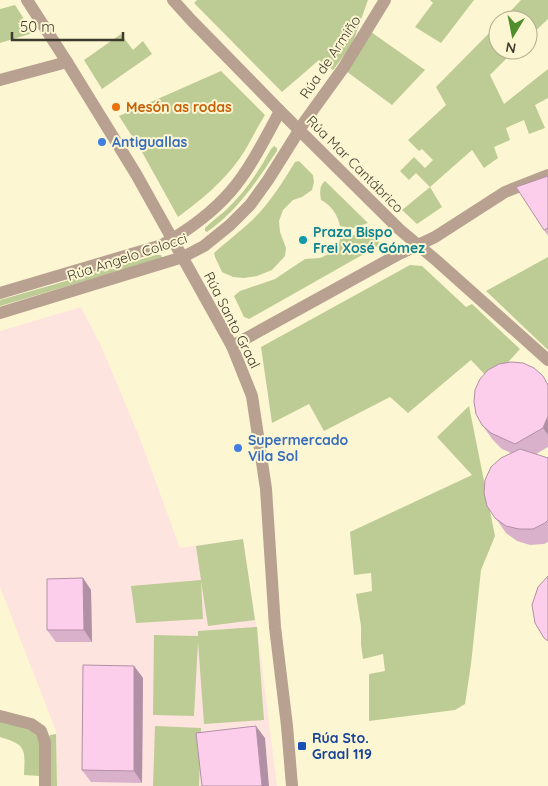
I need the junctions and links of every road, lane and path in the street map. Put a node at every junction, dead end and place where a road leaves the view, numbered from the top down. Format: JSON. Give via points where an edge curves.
{"nodes":[{"id":1,"x":26,"y":0,"type":"edge"},
{"id":2,"x":173,"y":0,"type":"edge"},
{"id":3,"x":385,"y":0,"type":"edge"},
{"id":4,"x":67,"y":62,"type":"junction"},
{"id":5,"x":0,"y":80,"type":"edge"},
{"id":6,"x":280,"y":112,"type":"junction"},
{"id":7,"x":299,"y":129,"type":"junction"},
{"id":8,"x":548,"y":175,"type":"edge"},
{"id":9,"x":173,"y":239,"type":"junction"},
{"id":10,"x":419,"y":245,"type":"junction"},
{"id":11,"x":183,"y":257,"type":"junction"},
{"id":12,"x":0,"y":293,"type":"edge"},
{"id":13,"x":0,"y":313,"type":"edge"},
{"id":14,"x":232,"y":346,"type":"junction"},
{"id":15,"x":548,"y":360,"type":"edge"},
{"id":16,"x":0,"y":716,"type":"edge"},
{"id":17,"x":45,"y":786,"type":"edge"},
{"id":18,"x":292,"y":786,"type":"edge"}],
"edges":[{"from":1,"to":4,"type":"street","name":"Rúa Santo Graal"},
{"from":2,"to":6,"type":"street","name":"Rúa Mar Cantábrico"},
{"from":3,"to":7,"type":"street","name":"Rúa de Armiño","via":[[344,67]]},
{"from":4,"to":5,"type":"street"},
{"from":4,"to":9,"type":"street","name":"Rúa Santo Graal"},
{"from":6,"to":7,"type":"street","name":"Rúa Mar Cantábrico"},
{"from":6,"to":9,"type":"street","name":"Rúa Angelo Colocci","via":[[232,190],[215,208]]},
{"from":7,"to":10,"type":"street","name":"Rúa Mar Cantábrico"},
{"from":7,"to":11,"type":"street","name":"Rúa Angelo Colocci","via":[[250,204],[204,246]]},
{"from":8,"to":10,"type":"street","via":[[505,192]]},
{"from":9,"to":11,"type":"street","name":"Rúa Santo Graal"},
{"from":9,"to":12,"type":"street","name":"Rúa Angelo Colocci","via":[[162,246]]},
{"from":10,"to":14,"type":"street"},
{"from":10,"to":15,"type":"street","name":"Rúa Mar Cantábrico"},
{"from":11,"to":13,"type":"street","name":"Rúa Angelo Colocci"},
{"from":11,"to":14,"type":"street","name":"Rúa Santo Graal"},
{"from":14,"to":18,"type":"street","name":"Rúa Santo Graal","via":[[252,396],[266,489],[275,627]]},
{"from":16,"to":17,"type":"street","via":[[31,724],[41,731],[45,742]]}]}
